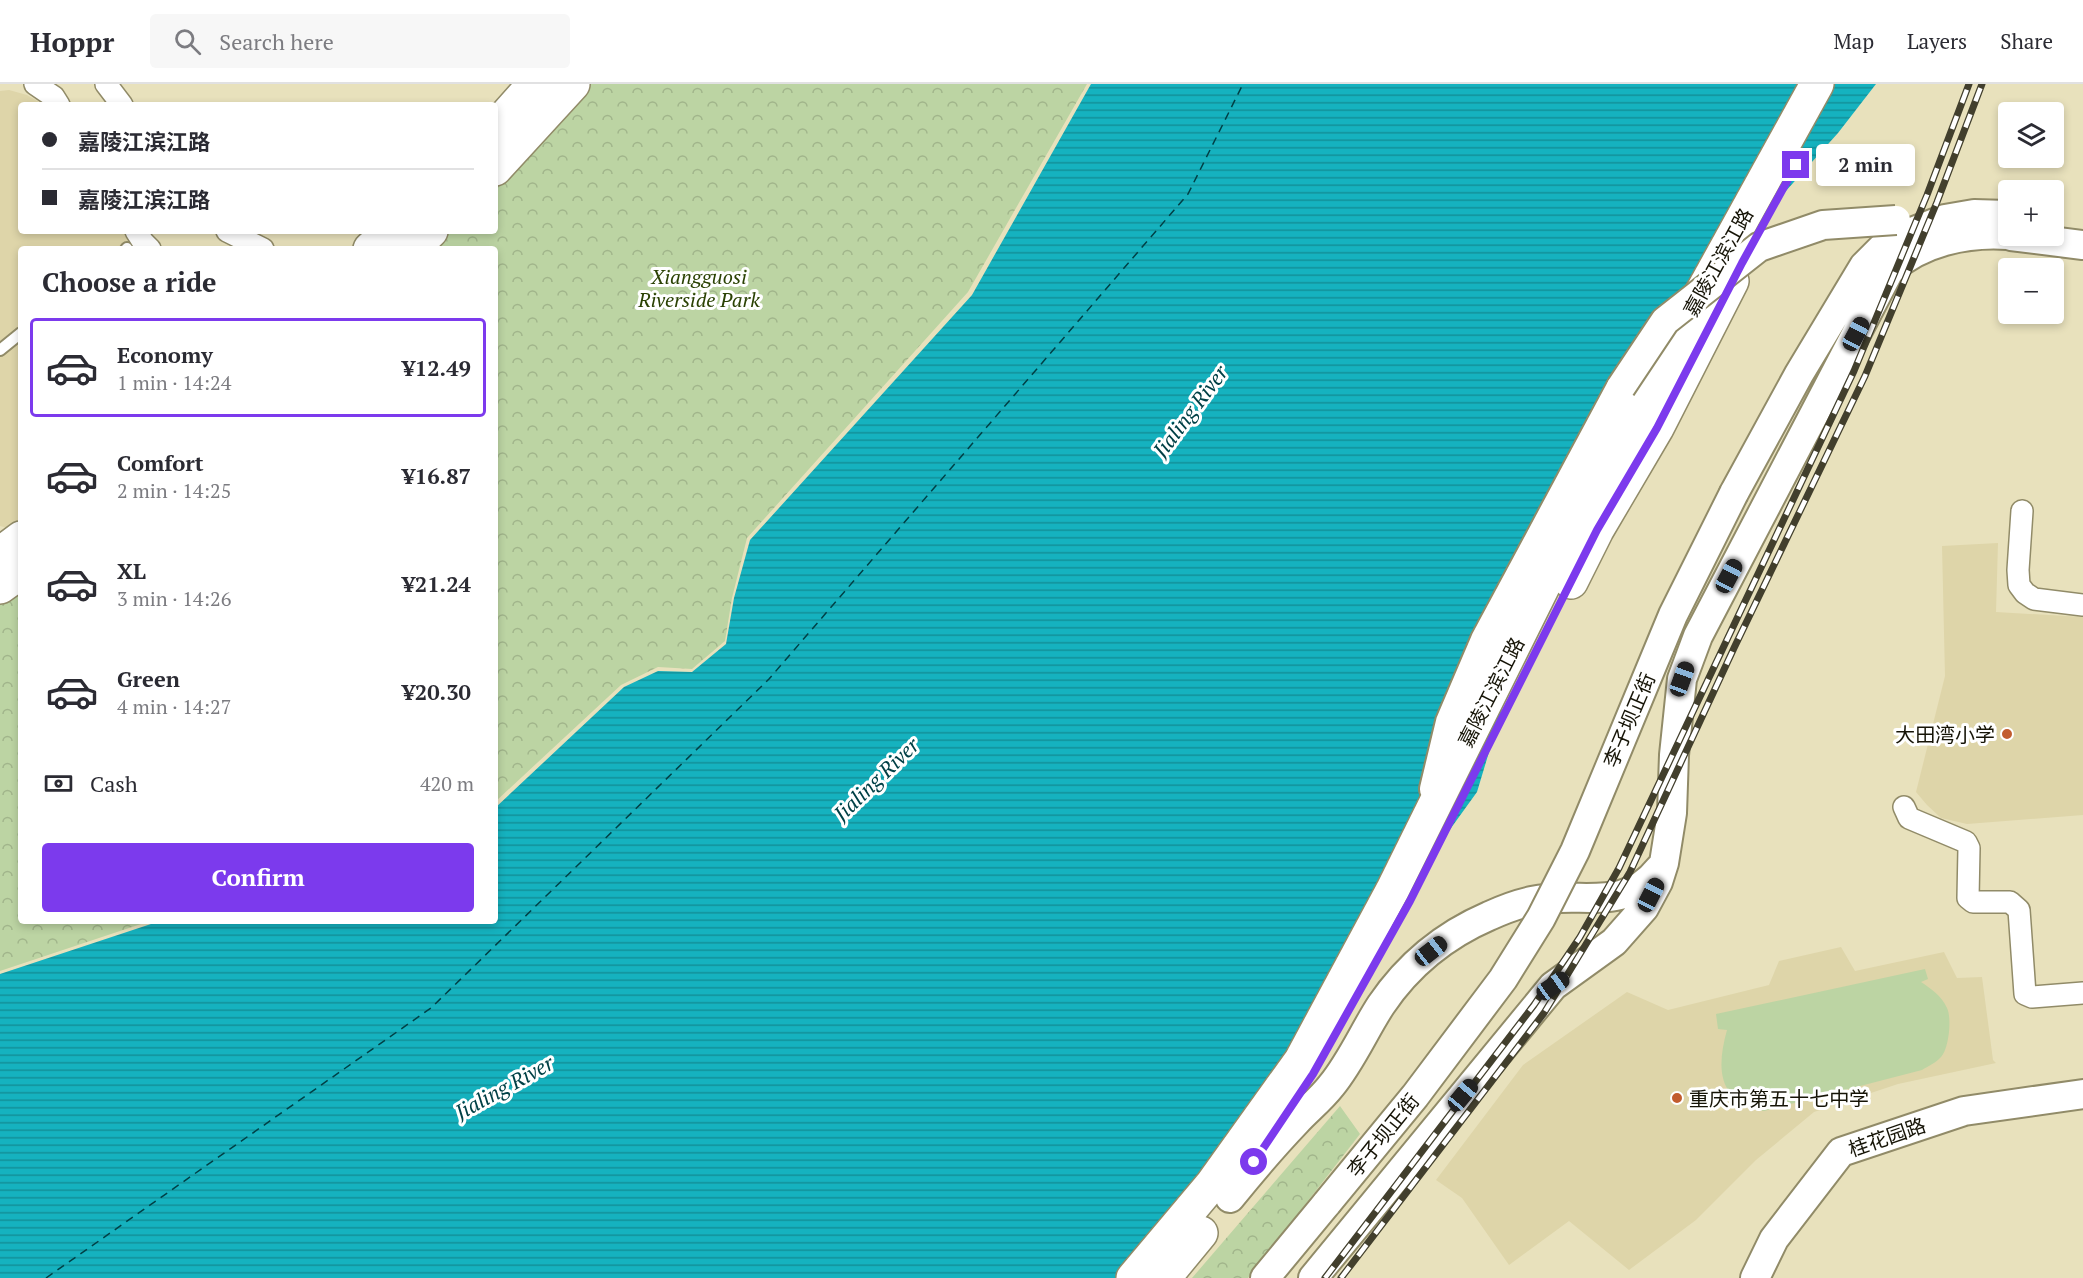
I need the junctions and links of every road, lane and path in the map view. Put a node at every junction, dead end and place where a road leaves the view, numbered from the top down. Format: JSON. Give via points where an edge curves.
{"nodes":[{"id":1,"x":35,"y":84,"type":"edge"},
{"id":2,"x":106,"y":84,"type":"edge"},
{"id":3,"x":534,"y":84,"type":"edge"},
{"id":4,"x":573,"y":84,"type":"edge"},
{"id":5,"x":1817,"y":84,"type":"edge"},
{"id":6,"x":1839,"y":84,"type":"edge"},
{"id":7,"x":57,"y":102,"type":"edge"},
{"id":8,"x":120,"y":102,"type":"edge"},
{"id":9,"x":498,"y":125,"type":"edge"},
{"id":10,"x":498,"y":166,"type":"edge"},
{"id":11,"x":1974,"y":214,"type":"junction"},
{"id":12,"x":1998,"y":215,"type":"edge"},
{"id":13,"x":2064,"y":227,"type":"edge"},
{"id":14,"x":233,"y":234,"type":"edge"},
{"id":15,"x":387,"y":234,"type":"edge"},
{"id":16,"x":428,"y":234,"type":"edge"},
{"id":17,"x":1998,"y":234,"type":"edge"},
{"id":18,"x":2064,"y":238,"type":"edge"},
{"id":19,"x":2082,"y":239,"type":"edge"},
{"id":20,"x":129,"y":243,"type":"edge"},
{"id":21,"x":147,"y":246,"type":"edge"},
{"id":22,"x":257,"y":246,"type":"edge"},
{"id":23,"x":373,"y":246,"type":"edge"},
{"id":24,"x":415,"y":246,"type":"edge"},
{"id":25,"x":18,"y":335,"type":"edge"},
{"id":26,"x":0,"y":350,"type":"edge"},
{"id":27,"x":2022,"y":511,"type":"dead end"},
{"id":28,"x":18,"y":540,"type":"edge"},
{"id":29,"x":0,"y":554,"type":"edge"},
{"id":30,"x":18,"y":574,"type":"edge"},
{"id":31,"x":0,"y":587,"type":"edge"},
{"id":32,"x":2083,"y":604,"type":"edge"},
{"id":33,"x":1904,"y":807,"type":"dead end"},
{"id":34,"x":1426,"y":819,"type":"junction"},
{"id":35,"x":1664,"y":863,"type":"junction"},
{"id":36,"x":2083,"y":993,"type":"edge"},
{"id":37,"x":2083,"y":1094,"type":"edge"},
{"id":38,"x":1230,"y":1198,"type":"junction"},
{"id":39,"x":1133,"y":1278,"type":"edge"},
{"id":40,"x":1164,"y":1278,"type":"edge"},
{"id":41,"x":1265,"y":1278,"type":"edge"},
{"id":42,"x":1313,"y":1278,"type":"edge"},
{"id":43,"x":1755,"y":1278,"type":"edge"}],
"edges":[{"from":1,"to":7,"type":"street"},
{"from":2,"to":8,"type":"street"},
{"from":3,"to":9,"type":"main road"},
{"from":4,"to":10,"type":"main road"},
{"from":5,"to":34,"type":"main road","name":"嘉陵江滨江路","bridge":true,"via":[[1577,518]]},
{"from":6,"to":38,"type":"main road","name":"嘉陵江滨江路","bridge":true,"via":[[1657,428],[1597,530],[1410,901],[1313,1074]]},
{"from":11,"to":12,"type":"main road","name":"李子坝正街"},
{"from":11,"to":34,"type":"main road","bridge":true,"via":[[1823,225],[1759,248],[1665,321],[1621,387],[1485,640],[1450,722]]},
{"from":11,"to":41,"type":"main road","name":"李子坝正街","bridge":true,"via":[[1945,219],[1889,241],[1864,266],[1799,374],[1673,615],[1575,851],[1541,918],[1503,979],[1415,1096]]},
{"from":13,"to":19,"type":"main road","name":"李子坝正街"},
{"from":14,"to":22,"type":"street"},
{"from":15,"to":23,"type":"main road"},
{"from":16,"to":24,"type":"main road"},
{"from":17,"to":35,"type":"main road","name":"李子坝正街","via":[[1967,235],[1929,246],[1900,260],[1889,271],[1698,636],[1682,679],[1672,813]]},
{"from":18,"to":19,"type":"main road","name":"李子坝正街"},
{"from":20,"to":21,"type":"street","via":[[143,242]]},
{"from":25,"to":26,"type":"lane"},
{"from":27,"to":32,"type":"street","via":[[2019,585],[2034,599]]},
{"from":28,"to":29,"type":"main road"},
{"from":30,"to":31,"type":"main road"},
{"from":33,"to":36,"type":"street","via":[[1909,818],[1966,842],[1968,897],[1973,902],[2010,902],[2019,910],[2025,994],[2032,998]]},
{"from":34,"to":39,"type":"main road","name":"嘉陵江滨江路","via":[[1301,1060],[1212,1184]]},
{"from":35,"to":38,"type":"main road","via":[[1648,882],[1625,896],[1532,901],[1489,916],[1448,938],[1414,964],[1382,1004],[1331,1086]]},
{"from":35,"to":42,"type":"main road","name":"李子坝正街","via":[[1644,908],[1614,942],[1553,986]]},
{"from":37,"to":43,"type":"main road","name":"桂花园路","via":[[1964,1111],[1841,1152],[1774,1239]]},
{"from":38,"to":40,"type":"main road","name":"嘉陵江滨江路"}]}
